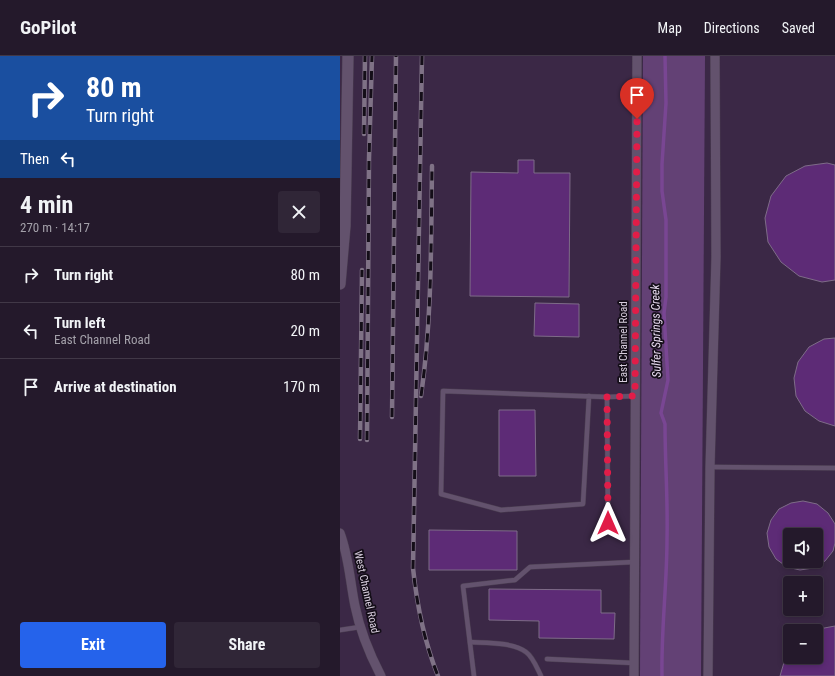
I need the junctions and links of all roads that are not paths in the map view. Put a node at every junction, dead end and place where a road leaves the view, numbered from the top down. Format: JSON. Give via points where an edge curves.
{"nodes":[{"id":1,"x":348,"y":56,"type":"edge"},
{"id":2,"x":637,"y":56,"type":"edge"},
{"id":3,"x":715,"y":56,"type":"edge"},
{"id":4,"x":340,"y":284,"type":"edge"},
{"id":5,"x":589,"y":396,"type":"junction"},
{"id":6,"x":635,"y":396,"type":"junction"},
{"id":7,"x":607,"y":397,"type":"junction"},
{"id":8,"x":710,"y":467,"type":"junction"},
{"id":9,"x":835,"y":468,"type":"edge"},
{"id":10,"x":608,"y":523,"type":"dead end"},
{"id":11,"x":340,"y":534,"type":"edge"},
{"id":12,"x":634,"y":562,"type":"junction"},
{"id":13,"x":360,"y":627,"type":"junction"},
{"id":14,"x":340,"y":630,"type":"edge"},
{"id":15,"x":470,"y":642,"type":"junction"},
{"id":16,"x":547,"y":660,"type":"dead end"},
{"id":17,"x":634,"y":663,"type":"junction"},
{"id":18,"x":381,"y":676,"type":"edge"},
{"id":19,"x":474,"y":676,"type":"edge"},
{"id":20,"x":541,"y":676,"type":"edge"},
{"id":21,"x":634,"y":676,"type":"edge"},
{"id":22,"x":708,"y":676,"type":"edge"}],
"edges":[{"from":1,"to":4,"type":"street","via":[[345,226]]},
{"from":2,"to":6,"type":"street","name":"East Channel Road"},
{"from":3,"to":8,"type":"street","via":[[716,258]]},
{"from":5,"to":5,"type":"lane","via":[[442,391],[441,494],[501,510],[583,504]]},
{"from":5,"to":7,"type":"lane"},
{"from":6,"to":7,"type":"lane"},
{"from":6,"to":12,"type":"street","name":"East Channel Road"},
{"from":7,"to":10,"type":"lane"},
{"from":8,"to":9,"type":"lane"},
{"from":8,"to":22,"type":"street"},
{"from":11,"to":13,"type":"street","name":"West Channel Road"},
{"from":12,"to":15,"type":"lane","via":[[530,567],[515,580],[463,586]]},
{"from":12,"to":17,"type":"street","name":"East Channel Road"},
{"from":13,"to":14,"type":"lane"},
{"from":13,"to":18,"type":"street","name":"West Channel Road"},
{"from":15,"to":19,"type":"lane"},
{"from":15,"to":20,"type":"lane","via":[[505,644],[526,652]]},
{"from":16,"to":17,"type":"lane"},
{"from":17,"to":21,"type":"street","name":"East Channel Road"}]}
